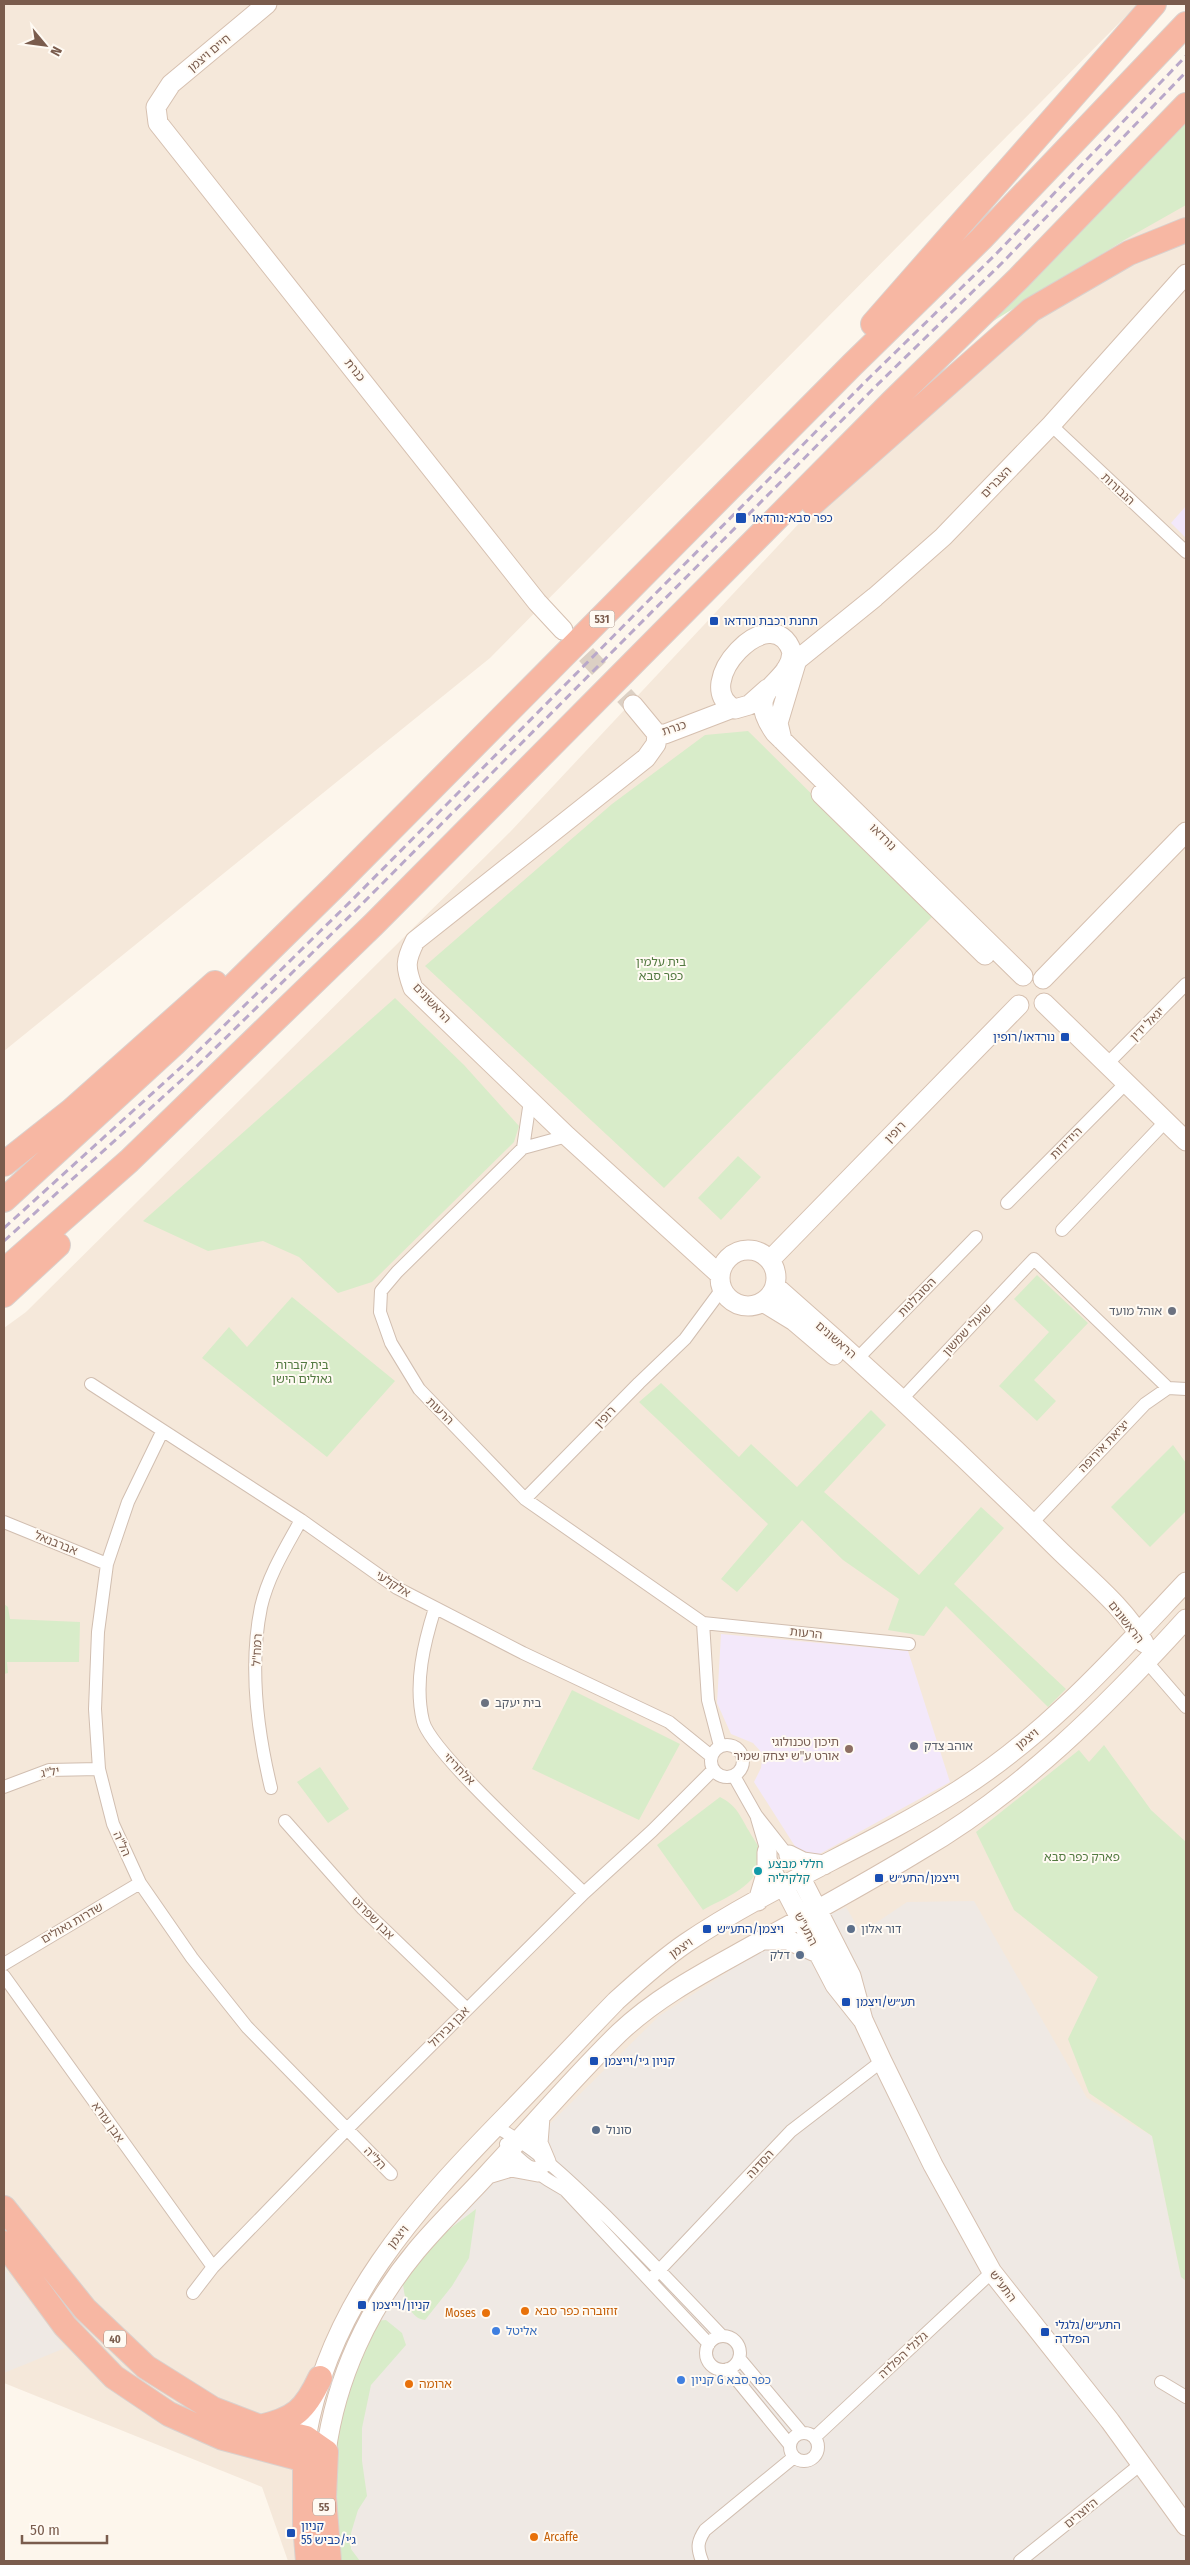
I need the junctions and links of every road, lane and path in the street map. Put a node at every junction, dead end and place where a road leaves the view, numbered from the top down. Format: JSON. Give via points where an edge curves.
{"nodes":[{"id":1,"x":267,"y":4,"type":"edge"},
{"id":2,"x":1153,"y":5,"type":"edge"},
{"id":3,"x":1186,"y":24,"type":"edge"},
{"id":4,"x":1186,"y":105,"type":"edge"},
{"id":5,"x":156,"y":107,"type":"joint"},
{"id":6,"x":1186,"y":224,"type":"edge"},
{"id":7,"x":1186,"y":230,"type":"edge"},
{"id":8,"x":1129,"y":253,"type":"junction"},
{"id":9,"x":1186,"y":274,"type":"edge"},
{"id":10,"x":1051,"y":425,"type":"junction"},
{"id":11,"x":1186,"y":552,"type":"edge"},
{"id":12,"x":666,"y":554,"type":"junction"},
{"id":13,"x":668,"y":629,"type":"junction"},
{"id":14,"x":563,"y":630,"type":"tunnel mouth"},
{"id":15,"x":792,"y":664,"type":"junction"},
{"id":16,"x":768,"y":689,"type":"junction"},
{"id":17,"x":722,"y":693,"type":"junction"},
{"id":18,"x":633,"y":705,"type":"tunnel mouth"},
{"id":19,"x":736,"y":709,"type":"junction"},
{"id":20,"x":698,"y":720,"type":"junction"},
{"id":21,"x":657,"y":734,"type":"junction"},
{"id":22,"x":782,"y":741,"type":"junction"},
{"id":23,"x":397,"y":824,"type":"junction"},
{"id":24,"x":1186,"y":832,"type":"edge"},
{"id":25,"x":374,"y":924,"type":"junction"},
{"id":26,"x":1043,"y":979,"type":"junction"},
{"id":27,"x":1019,"y":980,"type":"junction"},
{"id":28,"x":1186,"y":984,"type":"edge"},
{"id":29,"x":1044,"y":1003,"type":"junction"},
{"id":30,"x":1019,"y":1004,"type":"junction"},
{"id":31,"x":1107,"y":1064,"type":"junction"},
{"id":32,"x":1126,"y":1083,"type":"junction"},
{"id":33,"x":530,"y":1101,"type":"junction"},
{"id":34,"x":1166,"y":1121,"type":"junction"},
{"id":35,"x":567,"y":1136,"type":"junction"},
{"id":36,"x":1186,"y":1141,"type":"edge"},
{"id":37,"x":522,"y":1148,"type":"junction"},
{"id":38,"x":4,"y":1164,"type":"edge"},
{"id":39,"x":4,"y":1200,"type":"edge"},
{"id":40,"x":1007,"y":1202,"type":"dead end"},
{"id":41,"x":1062,"y":1230,"type":"dead end"},
{"id":42,"x":976,"y":1236,"type":"dead end"},
{"id":43,"x":770,"y":1260,"type":"junction"},
{"id":44,"x":4,"y":1271,"type":"edge"},
{"id":45,"x":721,"y":1282,"type":"junction"},
{"id":46,"x":775,"y":1286,"type":"junction"},
{"id":47,"x":4,"y":1294,"type":"edge"},
{"id":48,"x":763,"y":1302,"type":"junction"},
{"id":49,"x":858,"y":1358,"type":"junction"},
{"id":50,"x":91,"y":1384,"type":"dead end"},
{"id":51,"x":1168,"y":1388,"type":"junction"},
{"id":52,"x":1186,"y":1389,"type":"edge"},
{"id":53,"x":901,"y":1400,"type":"junction"},
{"id":54,"x":162,"y":1432,"type":"junction"},
{"id":55,"x":525,"y":1499,"type":"junction"},
{"id":56,"x":301,"y":1520,"type":"junction"},
{"id":57,"x":4,"y":1522,"type":"edge"},
{"id":58,"x":1032,"y":1523,"type":"junction"},
{"id":59,"x":107,"y":1564,"type":"junction"},
{"id":60,"x":1186,"y":1582,"type":"edge"},
{"id":61,"x":435,"y":1608,"type":"junction"},
{"id":62,"x":1186,"y":1619,"type":"edge"},
{"id":63,"x":704,"y":1623,"type":"junction"},
{"id":64,"x":1134,"y":1637,"type":"junction"},
{"id":65,"x":909,"y":1644,"type":"dead end"},
{"id":66,"x":1152,"y":1657,"type":"junction"},
{"id":67,"x":1186,"y":1708,"type":"edge"},
{"id":68,"x":720,"y":1746,"type":"junction"},
{"id":69,"x":711,"y":1756,"type":"junction"},
{"id":70,"x":99,"y":1769,"type":"junction"},
{"id":71,"x":713,"y":1770,"type":"junction"},
{"id":72,"x":734,"y":1776,"type":"junction"},
{"id":73,"x":4,"y":1787,"type":"edge"},
{"id":74,"x":271,"y":1788,"type":"dead end"},
{"id":75,"x":756,"y":1815,"type":"junction"},
{"id":76,"x":285,"y":1821,"type":"dead end"},
{"id":77,"x":767,"y":1852,"type":"junction"},
{"id":78,"x":789,"y":1855,"type":"junction"},
{"id":79,"x":824,"y":1866,"type":"junction"},
{"id":80,"x":801,"y":1878,"type":"junction"},
{"id":81,"x":140,"y":1883,"type":"junction"},
{"id":82,"x":784,"y":1887,"type":"junction"},
{"id":83,"x":584,"y":1892,"type":"junction"},
{"id":84,"x":850,"y":1892,"type":"junction"},
{"id":85,"x":758,"y":1901,"type":"junction"},
{"id":86,"x":818,"y":1910,"type":"junction"},
{"id":87,"x":800,"y":1919,"type":"junction"},
{"id":88,"x":832,"y":1937,"type":"junction"},
{"id":89,"x":763,"y":1940,"type":"junction"},
{"id":90,"x":818,"y":1953,"type":"junction"},
{"id":91,"x":4,"y":1964,"type":"edge"},
{"id":92,"x":4,"y":1976,"type":"edge"},
{"id":93,"x":467,"y":2009,"type":"junction"},
{"id":94,"x":863,"y":2020,"type":"junction"},
{"id":95,"x":882,"y":2061,"type":"junction"},
{"id":96,"x":540,"y":2117,"type":"junction"},
{"id":97,"x":496,"y":2126,"type":"junction"},
{"id":98,"x":347,"y":2129,"type":"junction"},
{"id":99,"x":515,"y":2144,"type":"junction"},
{"id":100,"x":545,"y":2172,"type":"junction"},
{"id":101,"x":391,"y":2174,"type":"dead end"},
{"id":102,"x":488,"y":2174,"type":"junction"},
{"id":103,"x":571,"y":2182,"type":"junction"},
{"id":104,"x":4,"y":2208,"type":"edge"},
{"id":105,"x":4,"y":2243,"type":"edge"},
{"id":106,"x":213,"y":2266,"type":"junction"},
{"id":107,"x":660,"y":2270,"type":"junction"},
{"id":108,"x":992,"y":2272,"type":"junction"},
{"id":109,"x":650,"y":2280,"type":"junction"},
{"id":110,"x":193,"y":2293,"type":"dead end"},
{"id":111,"x":722,"y":2336,"type":"junction"},
{"id":112,"x":709,"y":2344,"type":"junction"},
{"id":113,"x":739,"y":2358,"type":"junction"},
{"id":114,"x":728,"y":2369,"type":"junction"},
{"id":115,"x":320,"y":2378,"type":"junction"},
{"id":116,"x":1161,"y":2382,"type":"dead end"},
{"id":117,"x":1186,"y":2397,"type":"edge"},
{"id":118,"x":802,"y":2433,"type":"junction"},
{"id":119,"x":815,"y":2437,"type":"junction"},
{"id":120,"x":260,"y":2438,"type":"junction"},
{"id":121,"x":790,"y":2445,"type":"junction"},
{"id":122,"x":312,"y":2450,"type":"junction"},
{"id":123,"x":794,"y":2457,"type":"junction"},
{"id":124,"x":1141,"y":2464,"type":"junction"},
{"id":125,"x":304,"y":2499,"type":"junction"},
{"id":126,"x":1186,"y":2526,"type":"edge"},
{"id":127,"x":308,"y":2561,"type":"edge"},
{"id":128,"x":329,"y":2561,"type":"edge"},
{"id":129,"x":702,"y":2561,"type":"edge"},
{"id":130,"x":1020,"y":2561,"type":"edge"}],
"edges":[{"from":1,"to":5,"type":"street","name":"חיים ויצמן","via":[[171,84]]},
{"from":2,"to":12,"type":"highway","via":[[892,303]]},
{"from":3,"to":12,"type":"highway","number":"531","via":[[981,239]]},
{"from":4,"to":13,"type":"highway","via":[[1019,278]]},
{"from":5,"to":14,"type":"street","name":"כנרת","via":[[158,123],[537,602]]},
{"from":6,"to":8,"type":"highway"},
{"from":7,"to":8,"type":"highway"},
{"from":8,"to":13,"type":"highway","via":[[1047,300],[1018,321],[963,373]]},
{"from":9,"to":10,"type":"street","name":"הצברים"},
{"from":10,"to":11,"type":"street","name":"הגבורות"},
{"from":10,"to":15,"type":"street","name":"הצברים","via":[[958,521],[875,597]]},
{"from":12,"to":23,"type":"highway","number":"531"},
{"from":13,"to":25,"type":"highway"},
{"from":15,"to":16,"type":"street","name":"הצברים"},
{"from":15,"to":17,"type":"street","via":[[789,645],[774,634],[760,634],[726,668],[721,681]]},
{"from":15,"to":22,"type":"street","via":[[778,722]]},
{"from":16,"to":19,"type":"street","name":"כנרת","via":[[755,701]]},
{"from":16,"to":22,"type":"street","name":"נורדאו","via":[[763,702],[766,718]]},
{"from":17,"to":19,"type":"street","name":"נורדאו"},
{"from":17,"to":20,"type":"street","name":"כנרת"},
{"from":18,"to":21,"type":"street","name":"כנרת"},
{"from":19,"to":20,"type":"street","name":"כנרת"},
{"from":19,"to":27,"type":"street","name":"נורדאו","via":[[751,716],[768,742]]},
{"from":20,"to":21,"type":"street","name":"כנרת","via":[[665,734]]},
{"from":21,"to":33,"type":"street","name":"הראשונים","via":[[656,744],[646,758],[415,942],[409,954],[406,970],[413,988]]},
{"from":22,"to":27,"type":"street","name":"נורדאו","via":[[860,815]]},
{"from":23,"to":38,"type":"highway","via":[[71,1111]]},
{"from":23,"to":39,"type":"highway","number":"531","via":[[174,1044]]},
{"from":24,"to":26,"type":"street"},
{"from":25,"to":44,"type":"highway","via":[[136,1155]]},
{"from":25,"to":47,"type":"highway","via":[[130,1177]]},
{"from":26,"to":27,"type":"street","via":[[1034,974]]},
{"from":26,"to":29,"type":"street","via":[[1048,994]]},
{"from":27,"to":30,"type":"street","via":[[1014,995]]},
{"from":28,"to":31,"type":"street","name":"יגאל ידין"},
{"from":29,"to":30,"type":"street","via":[[1034,1009]]},
{"from":29,"to":31,"type":"street"},
{"from":30,"to":43,"type":"street","name":"רופין"},
{"from":31,"to":32,"type":"street"},
{"from":32,"to":34,"type":"street"},
{"from":32,"to":40,"type":"street","name":"הידידות"},
{"from":33,"to":35,"type":"street","name":"הראשונים"},
{"from":33,"to":37,"type":"street"},
{"from":34,"to":36,"type":"street"},
{"from":34,"to":41,"type":"street"},
{"from":35,"to":37,"type":"street"},
{"from":35,"to":45,"type":"street","name":"הראשונים"},
{"from":37,"to":55,"type":"street","name":"הרעות","via":[[381,1291],[380,1312],[391,1343],[419,1389]]},
{"from":42,"to":49,"type":"street","name":"הסובלנות"},
{"from":43,"to":45,"type":"street","via":[[763,1254],[745,1249],[728,1257]]},
{"from":43,"to":46,"type":"street","via":[[775,1268]]},
{"from":45,"to":48,"type":"street","via":[[735,1303],[744,1306]]},
{"from":45,"to":55,"type":"street","name":"רופין","via":[[686,1339]]},
{"from":46,"to":48,"type":"street"},
{"from":46,"to":49,"type":"street","name":"הראשונים"},
{"from":48,"to":64,"type":"street","name":"הראשונים","via":[[819,1342],[907,1420]]},
{"from":49,"to":53,"type":"street","name":"הראשונים"},
{"from":50,"to":54,"type":"street","name":"אלקלעי"},
{"from":51,"to":52,"type":"street"},
{"from":51,"to":53,"type":"street","name":"שועלי שמשון","via":[[1034,1259]]},
{"from":51,"to":58,"type":"street","name":"יציאת אירופה","via":[[1145,1404]]},
{"from":53,"to":58,"type":"street","name":"הראשונים"},
{"from":54,"to":56,"type":"street","name":"אלקלעי"},
{"from":54,"to":59,"type":"street","name":"הל\"ה","via":[[128,1502]]},
{"from":55,"to":63,"type":"street","name":"הרעות"},
{"from":56,"to":61,"type":"street","name":"אלקלעי","via":[[397,1588]]},
{"from":56,"to":74,"type":"street","name":"רמח\"ל","via":[[277,1564],[261,1605],[255,1647],[257,1707],[262,1751]]},
{"from":57,"to":59,"type":"street","name":"אברבנאל"},
{"from":58,"to":64,"type":"street","name":"הראשונים","via":[[1116,1606]]},
{"from":59,"to":70,"type":"street","name":"הל\"ה","via":[[98,1632],[95,1709]]},
{"from":60,"to":64,"type":"street","name":"ויצמן"},
{"from":61,"to":69,"type":"street","name":"אלקלעי","via":[[523,1654],[669,1722]]},
{"from":61,"to":83,"type":"street","name":"אלחריזי","via":[[424,1644],[420,1685],[423,1722],[437,1746]]},
{"from":62,"to":66,"type":"street","name":"ויצמן"},
{"from":63,"to":65,"type":"street","name":"הרעות"},
{"from":63,"to":68,"type":"street","via":[[708,1700]]},
{"from":64,"to":66,"type":"street","name":"הראשונים"},
{"from":64,"to":79,"type":"street","name":"ויצמן","via":[[1061,1712],[987,1770],[925,1810]]},
{"from":66,"to":67,"type":"street","via":[[1166,1685]]},
{"from":66,"to":84,"type":"street","name":"ויצמן","via":[[1074,1735],[1031,1771],[950,1832]]},
{"from":68,"to":69,"type":"street"},
{"from":68,"to":72,"type":"street","via":[[734,1746],[741,1754],[741,1767]]},
{"from":69,"to":71,"type":"street"},
{"from":70,"to":73,"type":"street","name":"יל\"ג","via":[[50,1770]]},
{"from":70,"to":81,"type":"street","name":"הל\"ה","via":[[113,1824]]},
{"from":71,"to":72,"type":"street","via":[[723,1777]]},
{"from":71,"to":83,"type":"street","name":"אבן גבירול"},
{"from":72,"to":75,"type":"street"},
{"from":75,"to":77,"type":"street"},
{"from":75,"to":78,"type":"street"},
{"from":76,"to":93,"type":"street","name":"אבן שפרוט","via":[[363,1909]]},
{"from":77,"to":82,"type":"street"},
{"from":77,"to":85,"type":"street","via":[[767,1871]]},
{"from":78,"to":79,"type":"street"},
{"from":78,"to":80,"type":"street"},
{"from":79,"to":80,"type":"street","name":"ויצמן"},
{"from":80,"to":82,"type":"street","name":"ויצמן"},
{"from":80,"to":86,"type":"street"},
{"from":81,"to":91,"type":"street","name":"שדרות גאולים"},
{"from":81,"to":98,"type":"street","name":"הל\"ה","via":[[192,1958],[247,2027]]},
{"from":82,"to":85,"type":"street","name":"ויצמן"},
{"from":82,"to":87,"type":"street","name":"התע\"ש"},
{"from":83,"to":93,"type":"street","name":"אבן גבירול"},
{"from":84,"to":86,"type":"street","name":"ויצמן"},
{"from":84,"to":88,"type":"street","via":[[836,1913]]},
{"from":85,"to":97,"type":"street","name":"ויצמן","via":[[685,1943],[642,1977]]},
{"from":86,"to":87,"type":"street","name":"ויצמן"},
{"from":86,"to":88,"type":"street","name":"התע\"ש"},
{"from":87,"to":89,"type":"street","name":"ויצמן"},
{"from":87,"to":90,"type":"street","name":"התע\"ש"},
{"from":88,"to":94,"type":"street","name":"התע\"ש","via":[[856,1990]]},
{"from":89,"to":90,"type":"street","via":[[788,1940]]},
{"from":89,"to":96,"type":"street","name":"ויצמן","via":[[648,2007],[605,2047]]},
{"from":90,"to":94,"type":"street","name":"התע\"ש","via":[[841,1994]]},
{"from":92,"to":106,"type":"street","name":"אבן עזרא"},
{"from":93,"to":98,"type":"street","name":"אבן גבירול"},
{"from":94,"to":95,"type":"street","name":"התע\"ש"},
{"from":95,"to":107,"type":"street","name":"הסדנה","via":[[791,2131]]},
{"from":95,"to":108,"type":"street","name":"התע\"ש"},
{"from":96,"to":99,"type":"street","name":"ויצמן"},
{"from":96,"to":100,"type":"street","via":[[538,2143]]},
{"from":97,"to":99,"type":"street"},
{"from":97,"to":115,"type":"street","name":"ויצמן","via":[[380,2260],[350,2308]]},
{"from":98,"to":101,"type":"street","name":"הל\"ה"},
{"from":98,"to":106,"type":"street","name":"אבן גבירול"},
{"from":99,"to":100,"type":"street"},
{"from":99,"to":102,"type":"street","name":"ויצמן"},
{"from":100,"to":102,"type":"street","via":[[511,2167]]},
{"from":100,"to":103,"type":"street"},
{"from":100,"to":103,"type":"street"},
{"from":100,"to":109,"type":"street"},
{"from":102,"to":122,"type":"street","name":"ויצמן","via":[[416,2251],[390,2286],[368,2322]]},
{"from":103,"to":107,"type":"street"},
{"from":104,"to":120,"type":"highway","number":"40","via":[[85,2309],[146,2367]]},
{"from":105,"to":120,"type":"highway","number":"40","via":[[65,2326],[114,2377],[169,2414],[224,2438]]},
{"from":106,"to":110,"type":"street","name":"אבן גבירול"},
{"from":107,"to":109,"type":"street","name":"הסדנה"},
{"from":107,"to":111,"type":"street"},
{"from":108,"to":119,"type":"street","name":"גלגלי הפלדה"},
{"from":108,"to":124,"type":"street","name":"התע\"ש"},
{"from":109,"to":112,"type":"street"},
{"from":111,"to":112,"type":"street"},
{"from":111,"to":113,"type":"street","via":[[736,2343]]},
{"from":112,"to":114,"type":"street","via":[[706,2354],[709,2363],[718,2369]]},
{"from":113,"to":114,"type":"street"},
{"from":113,"to":118,"type":"street"},
{"from":114,"to":121,"type":"street"},
{"from":115,"to":120,"type":"highway","via":[[298,2412]]},
{"from":115,"to":122,"type":"street","name":"ויצמן"},
{"from":116,"to":117,"type":"street"},
{"from":118,"to":119,"type":"street"},
{"from":118,"to":121,"type":"street","via":[[794,2436]]},
{"from":119,"to":123,"type":"street","via":[[818,2451],[812,2458],[803,2461]]},
{"from":120,"to":122,"type":"highway","number":"40"},
{"from":120,"to":125,"type":"highway","number":"40"},
{"from":121,"to":123,"type":"street"},
{"from":122,"to":125,"type":"highway","number":"55"},
{"from":122,"to":128,"type":"highway","number":"55","via":[[324,2497]]},
{"from":123,"to":129,"type":"street","via":[[705,2530],[698,2540]]},
{"from":124,"to":126,"type":"street","name":"התע\"ש"},
{"from":124,"to":130,"type":"street","name":"היוצרים"},
{"from":125,"to":127,"type":"highway","number":"55"}]}
